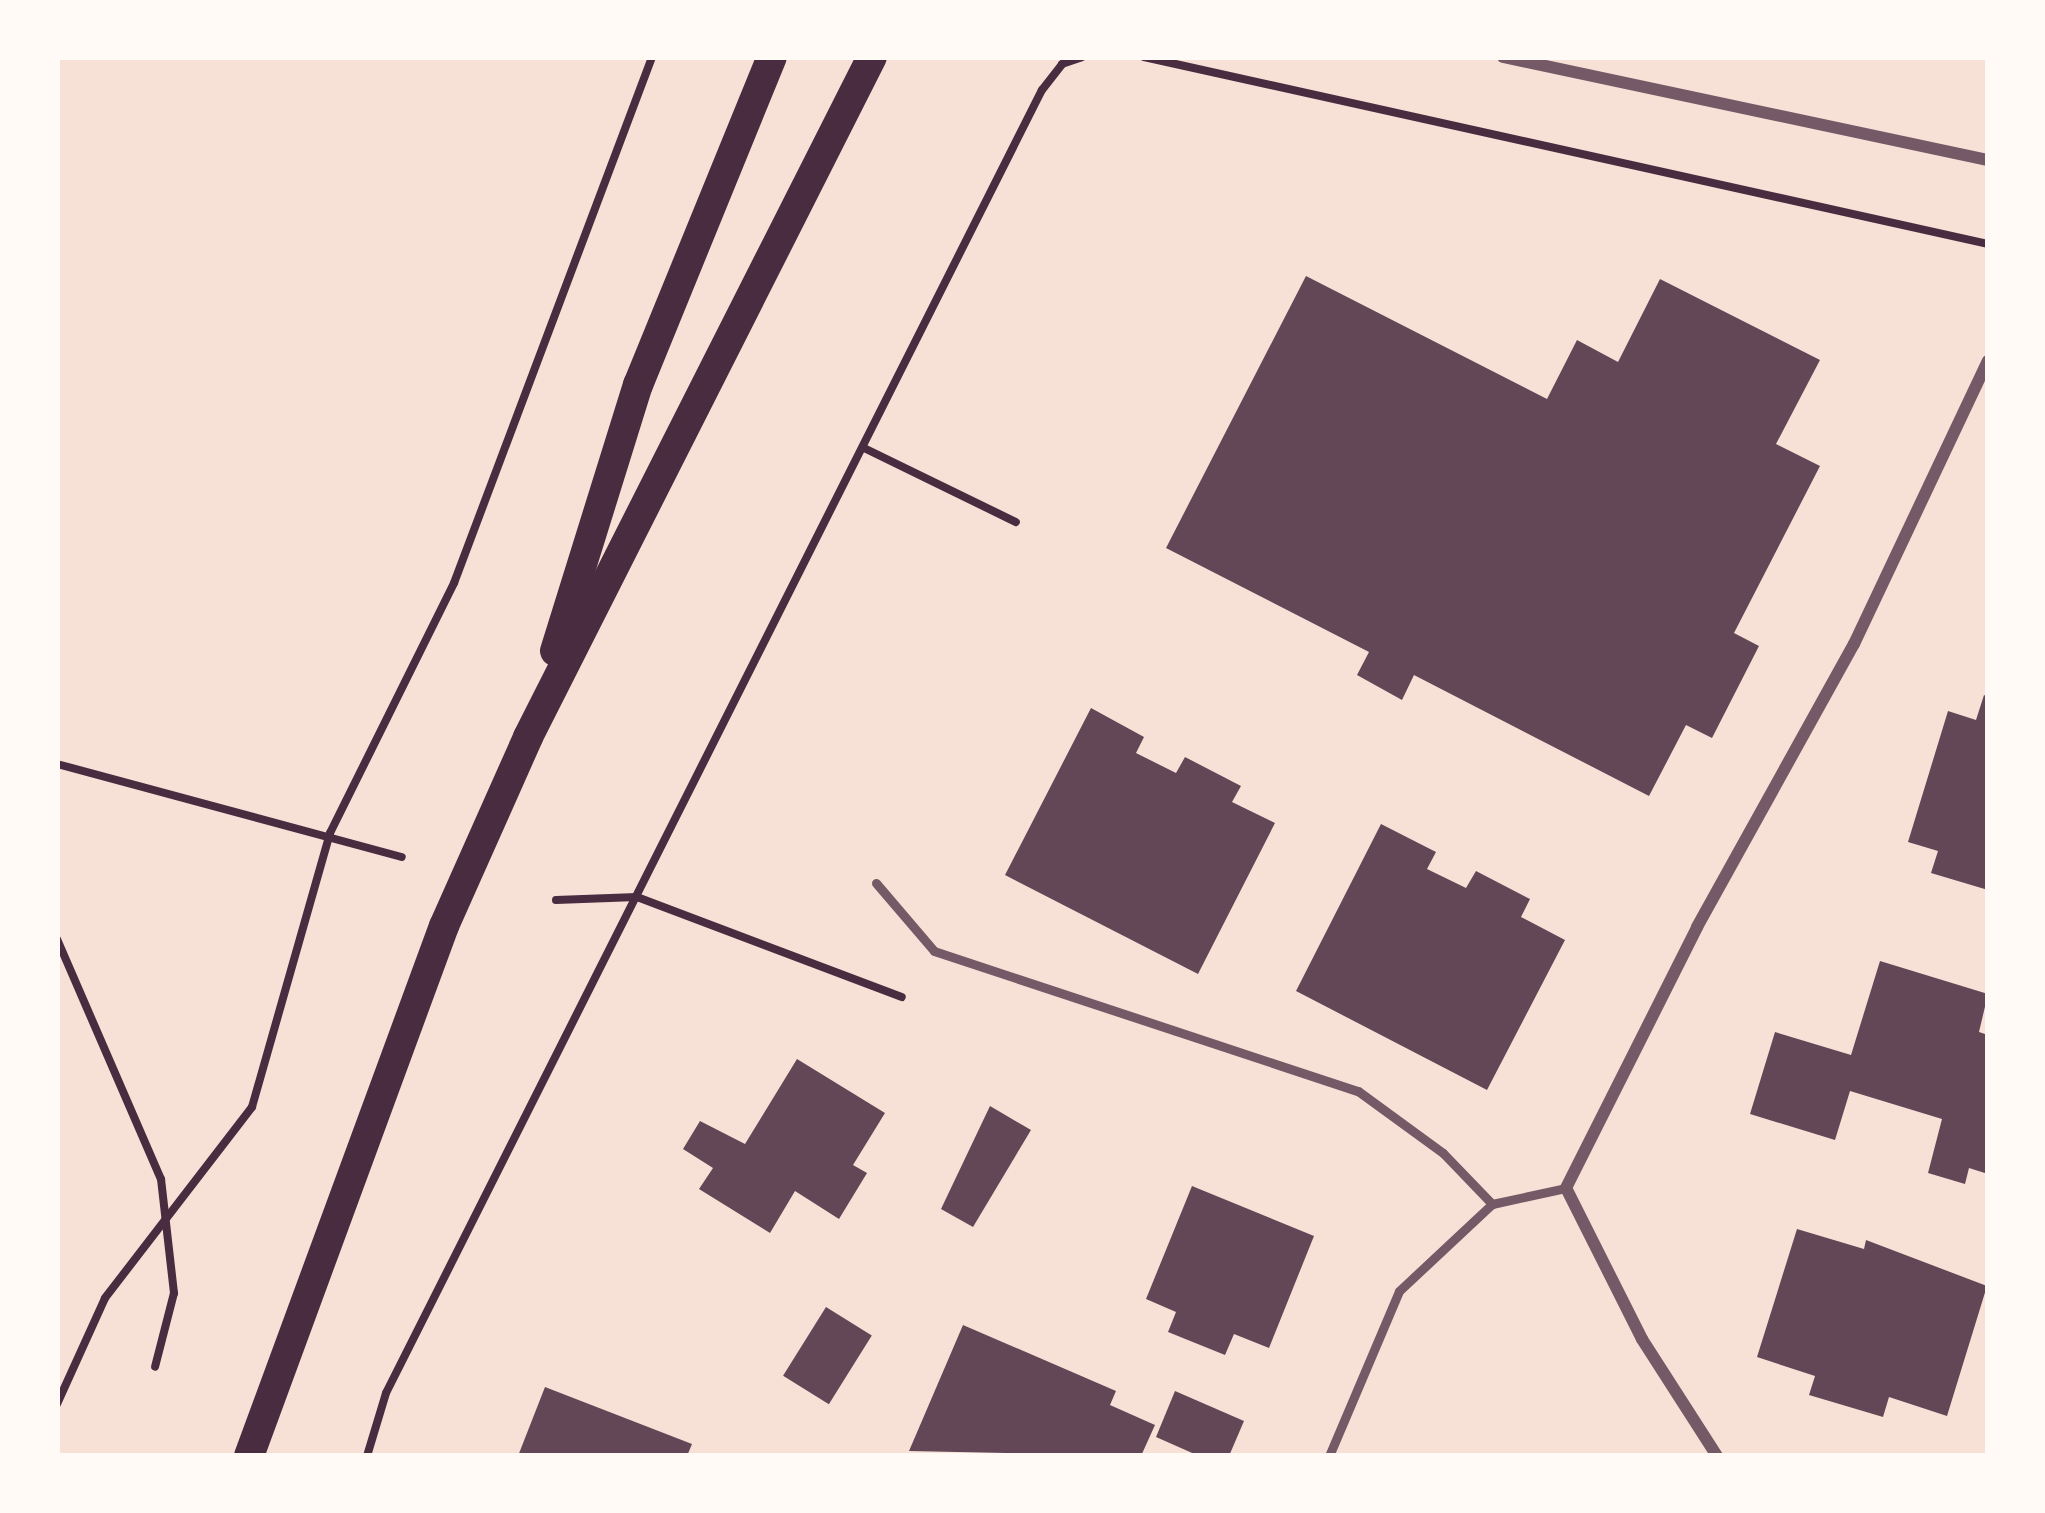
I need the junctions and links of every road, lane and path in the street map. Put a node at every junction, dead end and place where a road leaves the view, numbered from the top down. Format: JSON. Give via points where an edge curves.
{"nodes":[{"id":1,"x":652,"y":57,"type":"edge"},
{"id":2,"x":772,"y":57,"type":"edge"},
{"id":3,"x":872,"y":57,"type":"edge"},
{"id":4,"x":1082,"y":57,"type":"edge"},
{"id":5,"x":1144,"y":57,"type":"edge"},
{"id":6,"x":1503,"y":57,"type":"edge"},
{"id":7,"x":1988,"y":160,"type":"edge"},
{"id":8,"x":1988,"y":244,"type":"edge"},
{"id":9,"x":1988,"y":361,"type":"edge"},
{"id":10,"x":864,"y":448,"type":"junction"},
{"id":11,"x":1016,"y":522,"type":"dead end"},
{"id":12,"x":528,"y":737,"type":"junction"},
{"id":13,"x":57,"y":764,"type":"edge"},
{"id":14,"x":330,"y":833,"type":"junction"},
{"id":15,"x":401,"y":857,"type":"dead end"},
{"id":16,"x":876,"y":883,"type":"dead end"},
{"id":17,"x":638,"y":897,"type":"junction"},
{"id":18,"x":556,"y":900,"type":"dead end"},
{"id":19,"x":57,"y":939,"type":"edge"},
{"id":20,"x":1566,"y":1188,"type":"junction"},
{"id":21,"x":1492,"y":1204,"type":"junction"},
{"id":22,"x":164,"y":1222,"type":"junction"},
{"id":23,"x":155,"y":1367,"type":"dead end"},
{"id":24,"x":57,"y":1404,"type":"edge"},
{"id":25,"x":249,"y":1456,"type":"edge"},
{"id":26,"x":367,"y":1456,"type":"edge"},
{"id":27,"x":1329,"y":1456,"type":"edge"},
{"id":28,"x":1717,"y":1456,"type":"edge"}],
"edges":[{"from":1,"to":14,"type":"path","via":[[454,583]]},
{"from":2,"to":12,"type":"main road","via":[[638,385]]},
{"from":3,"to":12,"type":"main road"},
{"from":4,"to":10,"type":"path","via":[[1062,64],[1042,90]]},
{"from":5,"to":8,"type":"path"},
{"from":6,"to":7,"type":"street"},
{"from":9,"to":20,"type":"street","via":[[1854,644],[1697,927]]},
{"from":10,"to":11,"type":"path"},
{"from":10,"to":17,"type":"path"},
{"from":12,"to":25,"type":"main road","via":[[443,926]]},
{"from":13,"to":14,"type":"path"},
{"from":14,"to":15,"type":"path"},
{"from":14,"to":22,"type":"path","via":[[252,1107]]},
{"from":16,"to":21,"type":"lane","via":[[934,951],[1358,1091],[1443,1153]]},
{"from":17,"to":18,"type":"path"},
{"from":17,"to":26,"type":"path","via":[[386,1393]]},
{"from":19,"to":22,"type":"path","via":[[160,1179]]},
{"from":20,"to":21,"type":"lane"},
{"from":20,"to":28,"type":"street","via":[[1642,1339]]},
{"from":21,"to":27,"type":"lane","via":[[1399,1291]]},
{"from":22,"to":23,"type":"path","via":[[174,1293]]},
{"from":22,"to":24,"type":"path","via":[[105,1298]]}]}
